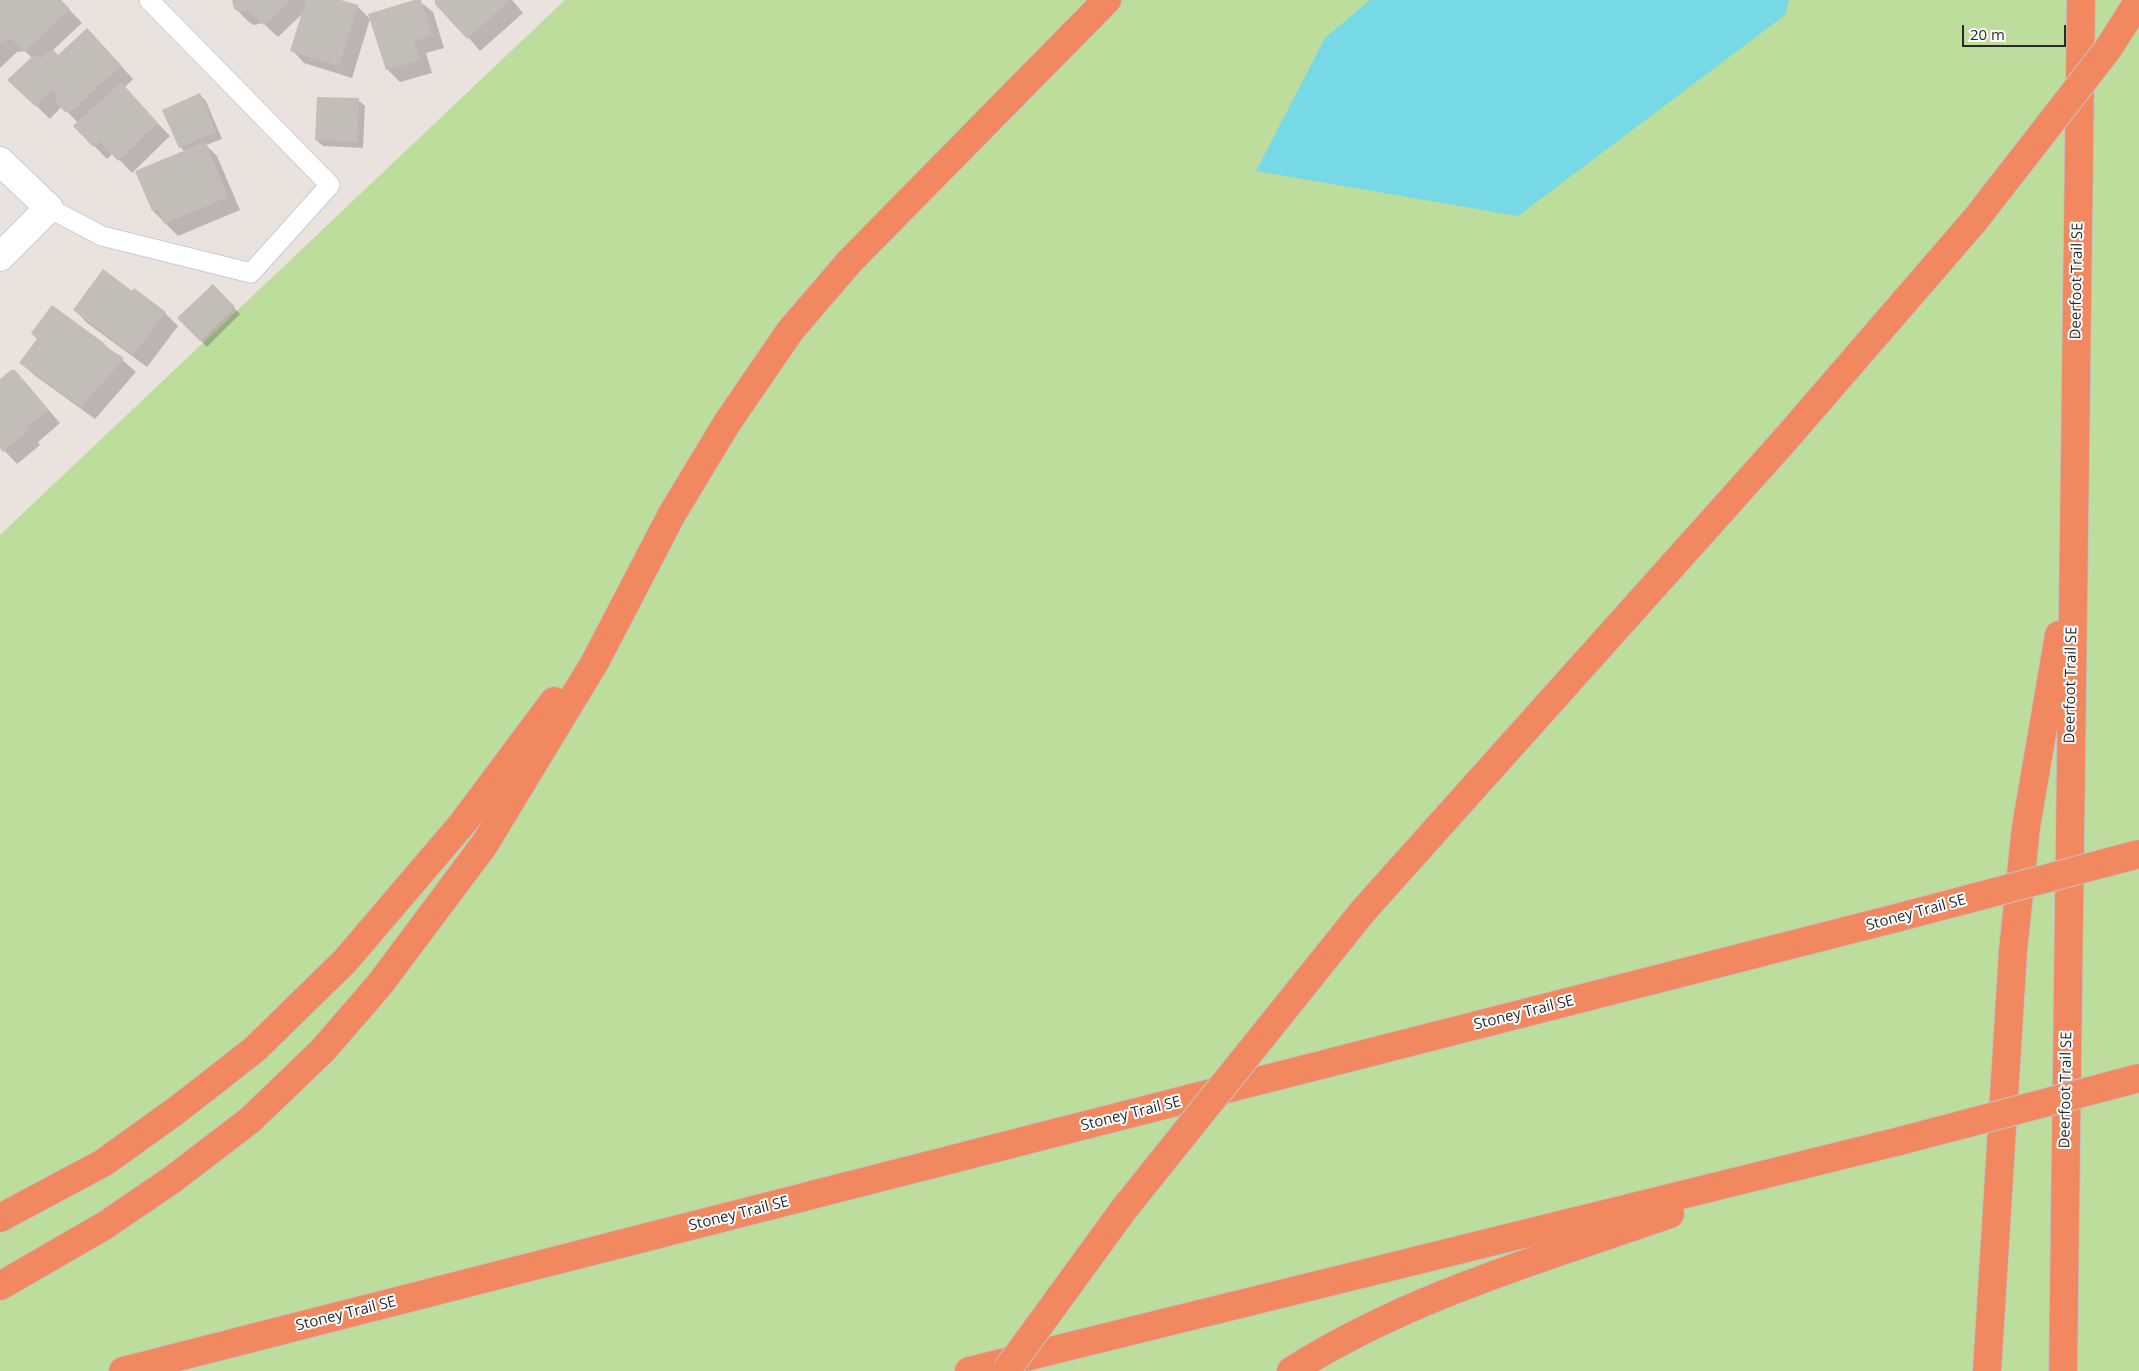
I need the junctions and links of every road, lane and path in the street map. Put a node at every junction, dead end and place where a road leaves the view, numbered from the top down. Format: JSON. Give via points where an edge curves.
{"nodes":[{"id":1,"x":149,"y":0,"type":"edge"},
{"id":2,"x":1107,"y":0,"type":"edge"},
{"id":3,"x":2081,"y":0,"type":"edge"},
{"id":4,"x":2139,"y":0,"type":"edge"},
{"id":5,"x":0,"y":161,"type":"edge"},
{"id":6,"x":50,"y":208,"type":"junction"},
{"id":7,"x":0,"y":258,"type":"edge"},
{"id":8,"x":2073,"y":550,"type":"junction"},
{"id":9,"x":630,"y":591,"type":"junction"},
{"id":10,"x":2139,"y":854,"type":"edge"},
{"id":11,"x":2139,"y":1078,"type":"edge"},
{"id":12,"x":1830,"y":1158,"type":"junction"},
{"id":13,"x":0,"y":1218,"type":"edge"},
{"id":14,"x":0,"y":1286,"type":"edge"},
{"id":15,"x":123,"y":1371,"type":"edge"},
{"id":16,"x":970,"y":1371,"type":"edge"},
{"id":17,"x":1006,"y":1371,"type":"edge"},
{"id":18,"x":1291,"y":1371,"type":"edge"},
{"id":19,"x":1987,"y":1371,"type":"edge"},
{"id":20,"x":2063,"y":1371,"type":"edge"}],
"edges":[{"from":1,"to":6,"type":"lane","via":[[330,185],[251,273],[102,236]]},
{"from":2,"to":9,"type":"highway","via":[[850,261],[790,331],[727,423]]},
{"from":3,"to":8,"type":"highway","name":"Deerfoot Trail SE"},
{"from":4,"to":17,"type":"highway","bridge":true,"via":[[2084,81],[1975,220],[1784,441],[1363,911],[1124,1208]]},
{"from":5,"to":6,"type":"street"},
{"from":6,"to":7,"type":"street"},
{"from":8,"to":19,"type":"highway","via":[[2026,827],[2013,951]]},
{"from":8,"to":20,"type":"highway","name":"Deerfoot Trail SE"},
{"from":9,"to":13,"type":"highway","via":[[539,722],[462,824],[345,961],[255,1049],[178,1110],[102,1163]]},
{"from":9,"to":14,"type":"highway","via":[[595,662],[484,845],[380,984],[323,1050],[250,1120],[173,1179],[104,1226]]},
{"from":10,"to":15,"type":"highway","name":"Stoney Trail SE","bridge":true},
{"from":11,"to":12,"type":"highway","bridge":true},
{"from":12,"to":16,"type":"highway"},
{"from":12,"to":18,"type":"highway","via":[[1456,1289],[1365,1328]]}]}
